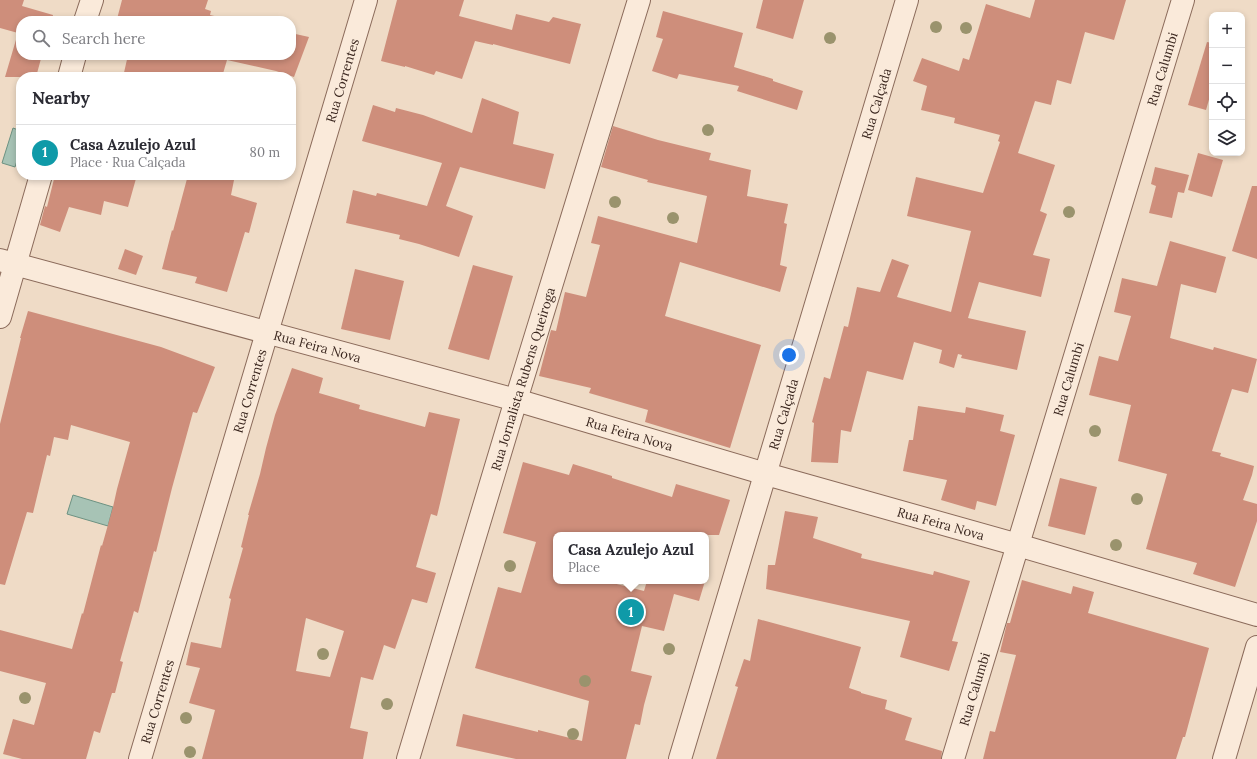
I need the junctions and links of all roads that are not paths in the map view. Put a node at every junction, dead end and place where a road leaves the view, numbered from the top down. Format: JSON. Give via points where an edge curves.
{"nodes":[{"id":1,"x":92,"y":0,"type":"edge"},
{"id":2,"x":366,"y":0,"type":"edge"},
{"id":3,"x":639,"y":0,"type":"edge"},
{"id":4,"x":907,"y":0,"type":"edge"},
{"id":5,"x":1183,"y":0,"type":"edge"},
{"id":6,"x":87,"y":16,"type":"edge"},
{"id":7,"x":74,"y":60,"type":"edge"},
{"id":8,"x":71,"y":72,"type":"edge"},
{"id":9,"x":38,"y":180,"type":"edge"},
{"id":10,"x":7,"y":262,"type":"edge"},
{"id":11,"x":0,"y":317,"type":"edge"},
{"id":12,"x":267,"y":332,"type":"junction"},
{"id":13,"x":516,"y":400,"type":"junction"},
{"id":14,"x":766,"y":474,"type":"junction"},
{"id":15,"x":1018,"y":545,"type":"junction"},
{"id":16,"x":1257,"y":615,"type":"edge"},
{"id":17,"x":1257,"y":647,"type":"edge"},
{"id":18,"x":140,"y":759,"type":"edge"},
{"id":19,"x":408,"y":759,"type":"edge"},
{"id":20,"x":680,"y":759,"type":"edge"},
{"id":21,"x":953,"y":759,"type":"edge"},
{"id":22,"x":1224,"y":759,"type":"edge"}],
"edges":[{"from":1,"to":6,"type":"street"},
{"from":2,"to":12,"type":"street","name":"Rua Correntes"},
{"from":3,"to":13,"type":"street","name":"Rua Jornalista Rubens Queiroga"},
{"from":4,"to":14,"type":"street","name":"Rua Calçada"},
{"from":5,"to":15,"type":"street","name":"Rua Calumbi"},
{"from":7,"to":8,"type":"street"},
{"from":9,"to":10,"type":"street"},
{"from":10,"to":11,"type":"street"},
{"from":10,"to":12,"type":"street","name":"Rua Feira Nova"},
{"from":12,"to":13,"type":"street","name":"Rua Feira Nova"},
{"from":12,"to":18,"type":"street","name":"Rua Correntes"},
{"from":13,"to":14,"type":"street","name":"Rua Feira Nova"},
{"from":13,"to":19,"type":"street","name":"Rua Jornalista Rubens Queiroga"},
{"from":14,"to":15,"type":"street","name":"Rua Feira Nova"},
{"from":14,"to":20,"type":"street","name":"Rua Calçada"},
{"from":15,"to":16,"type":"street","name":"Rua Feira Nova"},
{"from":15,"to":21,"type":"street","name":"Rua Calumbi"},
{"from":17,"to":22,"type":"street"}]}
